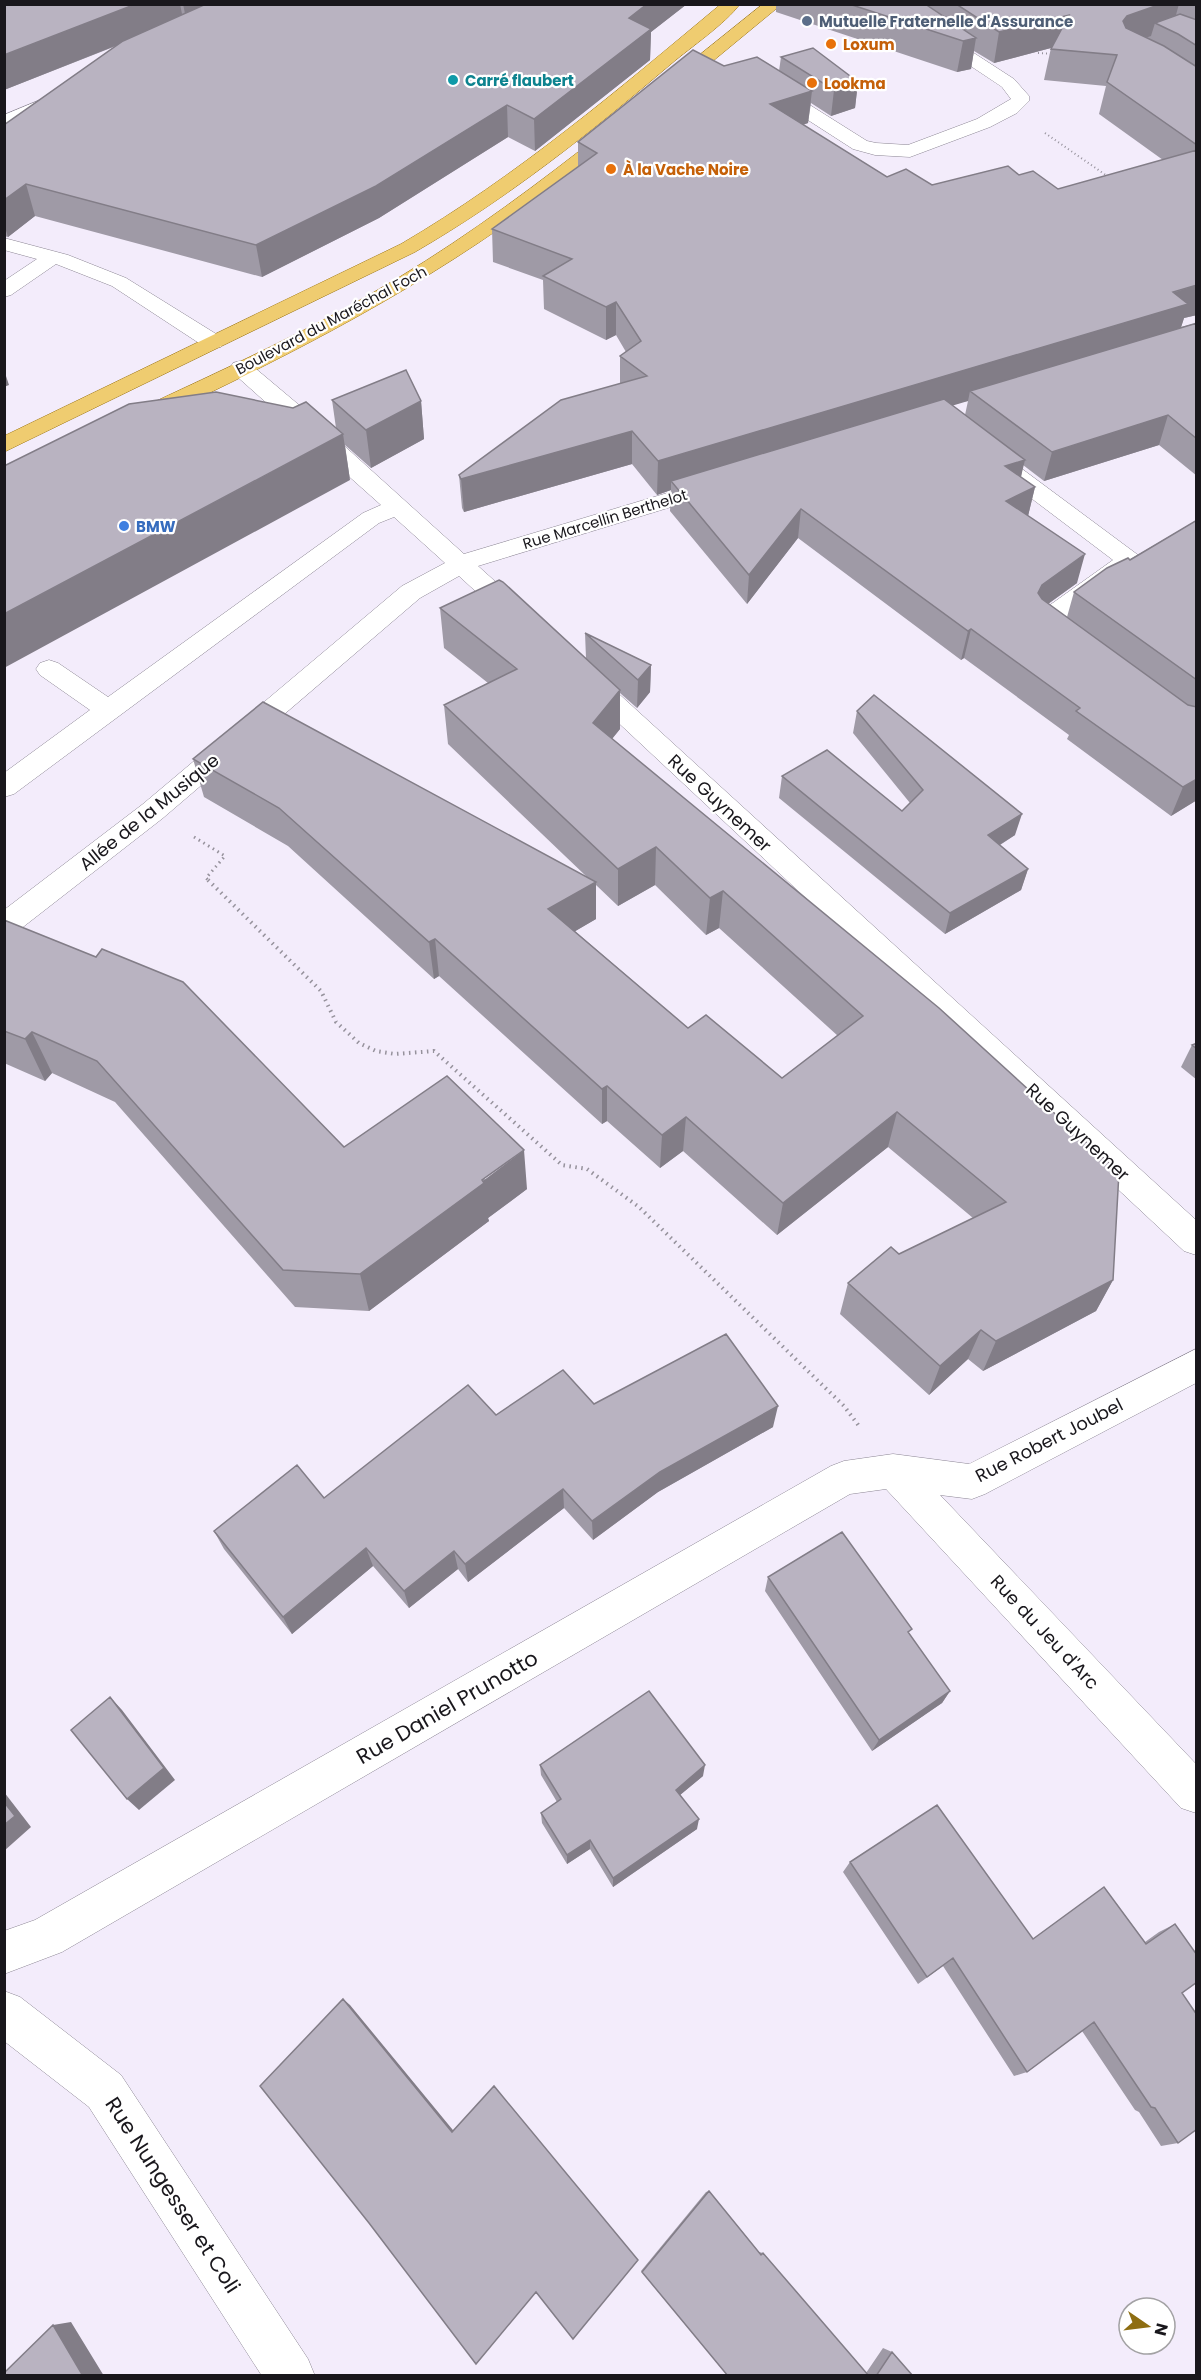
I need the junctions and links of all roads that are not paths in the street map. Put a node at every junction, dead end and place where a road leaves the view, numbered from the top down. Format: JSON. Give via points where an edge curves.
{"nodes":[{"id":1,"x":732,"y":4,"type":"edge"},
{"id":2,"x":774,"y":4,"type":"edge"},
{"id":3,"x":886,"y":4,"type":"edge"},
{"id":4,"x":703,"y":62,"type":"junction"},
{"id":5,"x":726,"y":68,"type":"edge"},
{"id":6,"x":760,"y":81,"type":"edge"},
{"id":7,"x":78,"y":89,"type":"edge"},
{"id":8,"x":655,"y":100,"type":"edge"},
{"id":9,"x":4,"y":122,"type":"edge"},
{"id":10,"x":628,"y":122,"type":"edge"},
{"id":11,"x":4,"y":244,"type":"edge"},
{"id":12,"x":53,"y":257,"type":"junction"},
{"id":13,"x":4,"y":291,"type":"edge"},
{"id":14,"x":213,"y":342,"type":"junction"},
{"id":15,"x":241,"y":368,"type":"junction"},
{"id":16,"x":130,"y":422,"type":"edge"},
{"id":17,"x":4,"y":445,"type":"edge"},
{"id":18,"x":978,"y":446,"type":"edge"},
{"id":19,"x":729,"y":482,"type":"edge"},
{"id":20,"x":398,"y":507,"type":"junction"},
{"id":21,"x":461,"y":564,"type":"junction"},
{"id":22,"x":540,"y":636,"type":"edge"},
{"id":23,"x":1083,"y":649,"type":"edge"},
{"id":24,"x":566,"y":661,"type":"edge"},
{"id":25,"x":49,"y":669,"type":"dead end"},
{"id":26,"x":108,"y":710,"type":"junction"},
{"id":27,"x":10,"y":775,"type":"edge"},
{"id":28,"x":4,"y":926,"type":"edge"},
{"id":29,"x":1197,"y":1241,"type":"edge"},
{"id":30,"x":1197,"y":1365,"type":"edge"},
{"id":31,"x":893,"y":1471,"type":"junction"},
{"id":32,"x":1197,"y":1793,"type":"edge"},
{"id":33,"x":4,"y":1953,"type":"edge"},
{"id":34,"x":4,"y":2013,"type":"edge"},
{"id":35,"x":291,"y":2376,"type":"edge"}],
"edges":[{"from":1,"to":14,"type":"main road","name":"Boulevard du Maréchal Foch","via":[[546,158],[460,218],[408,248]]},
{"from":2,"to":4,"type":"main road"},
{"from":3,"to":6,"type":"street","via":[[1015,89],[1020,101],[995,117],[910,151],[875,149],[860,145]]},
{"from":4,"to":5,"type":"street"},
{"from":4,"to":8,"type":"main road"},
{"from":7,"to":9,"type":"street"},
{"from":10,"to":15,"type":"main road","name":"Boulevard du Maréchal Foch","via":[[520,206],[427,269]]},
{"from":11,"to":12,"type":"street"},
{"from":12,"to":13,"type":"street"},
{"from":12,"to":14,"type":"street","via":[[118,282]]},
{"from":14,"to":15,"type":"street","via":[[206,348],[206,359]]},
{"from":14,"to":17,"type":"main road","name":"Boulevard du Maréchal Foch"},
{"from":15,"to":16,"type":"main road","name":"Boulevard du Maréchal Foch"},
{"from":15,"to":20,"type":"street"},
{"from":18,"to":23,"type":"street","via":[[1129,560],[1045,621]]},
{"from":19,"to":21,"type":"street","name":"Rue Marcellin Berthelot"},
{"from":20,"to":21,"type":"street"},
{"from":20,"to":26,"type":"street","via":[[372,518]]},
{"from":21,"to":22,"type":"street"},
{"from":21,"to":28,"type":"street","name":"Allée de la Musique","via":[[411,592],[153,811]]},
{"from":24,"to":29,"type":"street","name":"Rue Guynemer"},
{"from":25,"to":26,"type":"street"},
{"from":26,"to":27,"type":"street"},
{"from":30,"to":31,"type":"street","name":"Rue Robert Joubel","via":[[972,1482]]},
{"from":31,"to":32,"type":"street","name":"Rue du Jeu d'Arc"},
{"from":31,"to":33,"type":"street","name":"Rue Daniel Prunotto","via":[[844,1478],[47,1937]]},
{"from":34,"to":35,"type":"street","name":"Rue Nungesser et Coli","via":[[105,2091]]}]}
